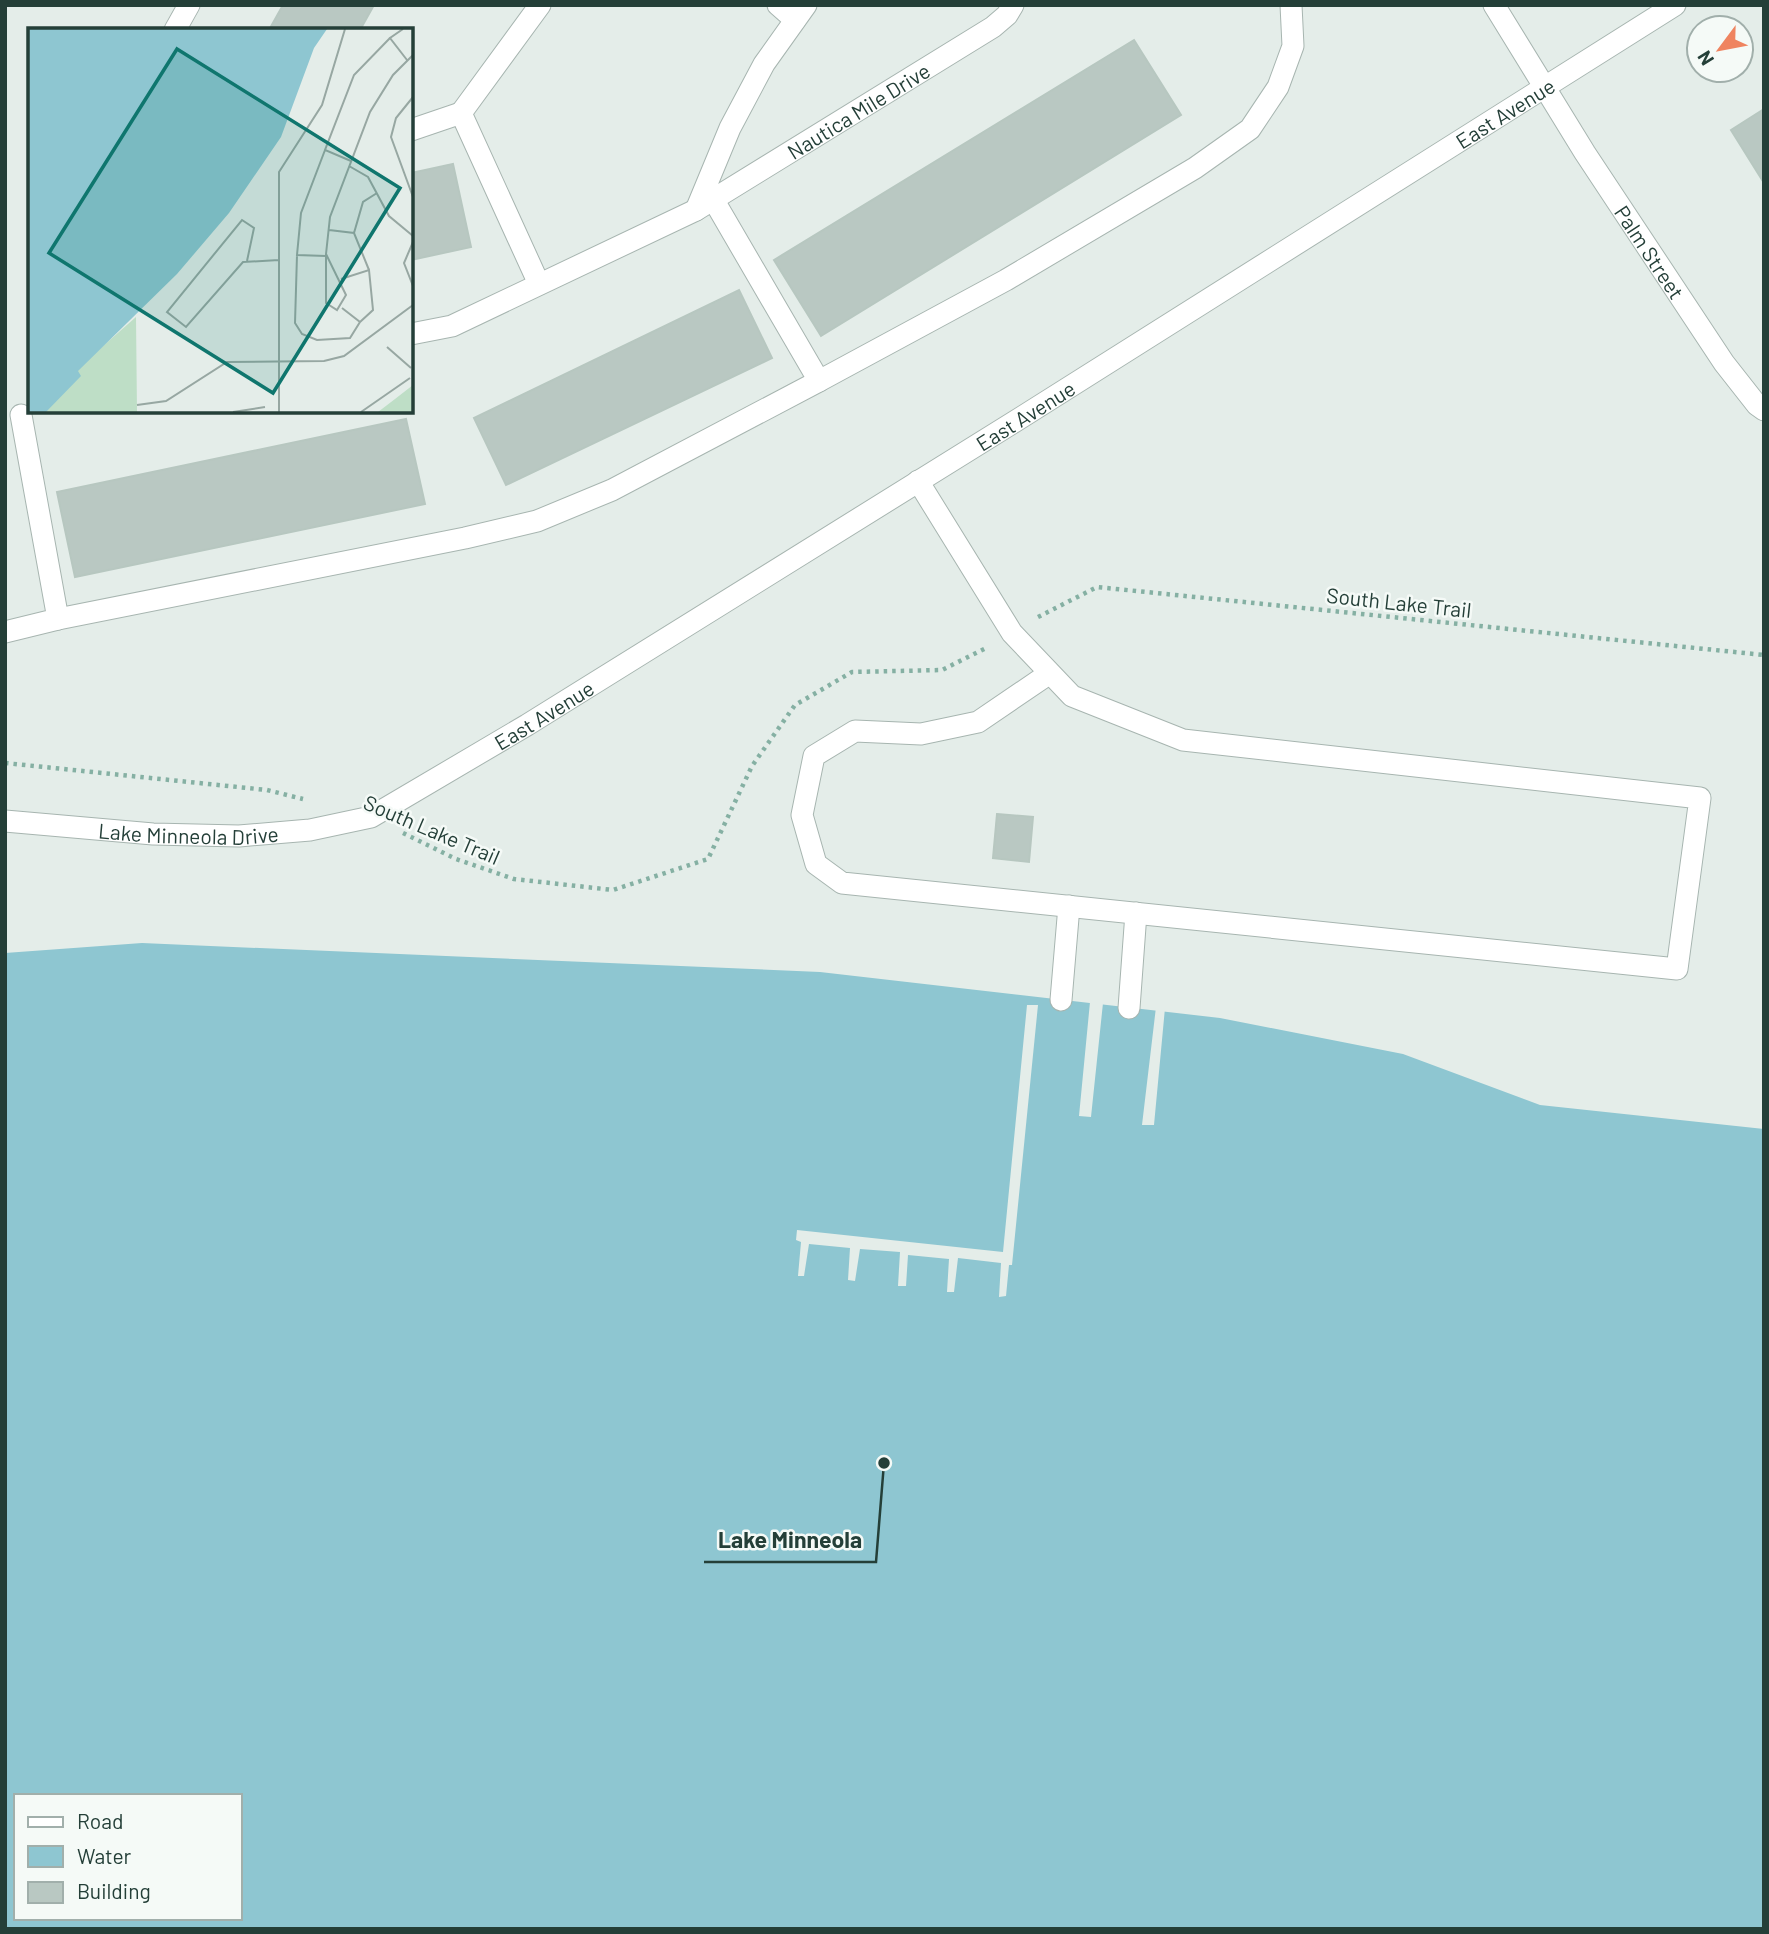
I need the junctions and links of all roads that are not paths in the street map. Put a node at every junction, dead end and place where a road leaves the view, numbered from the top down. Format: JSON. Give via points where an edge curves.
{"nodes":[{"id":1,"x":189,"y":5,"type":"edge"},
{"id":2,"x":540,"y":5,"type":"edge"},
{"id":3,"x":778,"y":5,"type":"edge"},
{"id":4,"x":1013,"y":5,"type":"edge"},
{"id":5,"x":1291,"y":5,"type":"edge"},
{"id":6,"x":1494,"y":5,"type":"edge"},
{"id":7,"x":1675,"y":5,"type":"edge"},
{"id":8,"x":800,"y":12,"type":"edge"},
{"id":9,"x":176,"y":28,"type":"edge"},
{"id":10,"x":1544,"y":87,"type":"junction"},
{"id":11,"x":461,"y":113,"type":"junction"},
{"id":12,"x":413,"y":129,"type":"edge"},
{"id":13,"x":705,"y":205,"type":"junction"},
{"id":14,"x":539,"y":284,"type":"junction"},
{"id":15,"x":413,"y":334,"type":"edge"},
{"id":16,"x":819,"y":381,"type":"junction"},
{"id":17,"x":1764,"y":410,"type":"edge"},
{"id":18,"x":22,"y":415,"type":"edge"},
{"id":19,"x":918,"y":481,"type":"junction"},
{"id":20,"x":58,"y":619,"type":"junction"},
{"id":21,"x":5,"y":632,"type":"edge"},
{"id":22,"x":1050,"y":673,"type":"junction"},
{"id":23,"x":371,"y":817,"type":"joint"},
{"id":24,"x":5,"y":821,"type":"edge"},
{"id":25,"x":1069,"y":906,"type":"junction"},
{"id":26,"x":1136,"y":913,"type":"junction"},
{"id":27,"x":1060,"y":1000,"type":"dead end"},
{"id":28,"x":1129,"y":1008,"type":"dead end"}],
"edges":[{"from":1,"to":9,"type":"street"},
{"from":2,"to":11,"type":"street"},
{"from":3,"to":8,"type":"street"},
{"from":4,"to":13,"type":"street","name":"Nautica Mile Drive","via":[[993,27]]},
{"from":5,"to":16,"type":"street","via":[[1293,46],[1278,87],[1250,129],[1195,168],[1006,280]]},
{"from":6,"to":10,"type":"street","name":"Palm Street"},
{"from":7,"to":10,"type":"street","name":"East Avenue"},
{"from":8,"to":13,"type":"street","via":[[764,64],[730,128]]},
{"from":10,"to":17,"type":"street","name":"Palm Street","via":[[1724,363]]},
{"from":10,"to":19,"type":"street","name":"East Avenue"},
{"from":11,"to":12,"type":"street"},
{"from":11,"to":14,"type":"street"},
{"from":13,"to":14,"type":"street","name":"Nautica Mile Drive"},
{"from":13,"to":16,"type":"street"},
{"from":14,"to":15,"type":"street","name":"Nautica Mile Drive","via":[[452,326]]},
{"from":16,"to":20,"type":"street","via":[[612,490],[537,521]]},
{"from":18,"to":20,"type":"street"},
{"from":19,"to":22,"type":"street","via":[[1012,633]]},
{"from":19,"to":23,"type":"street","name":"East Avenue"},
{"from":20,"to":21,"type":"street"},
{"from":22,"to":25,"type":"street","via":[[978,722],[921,734],[855,730],[814,756],[802,815],[816,864],[842,883]]},
{"from":22,"to":26,"type":"street","via":[[1072,696],[1183,740],[1700,798],[1677,969]]},
{"from":23,"to":24,"type":"street","name":"Lake Minneola Drive","via":[[310,830],[239,836],[153,834]]},
{"from":25,"to":26,"type":"street"},
{"from":25,"to":27,"type":"street"},
{"from":26,"to":28,"type":"street"}]}
